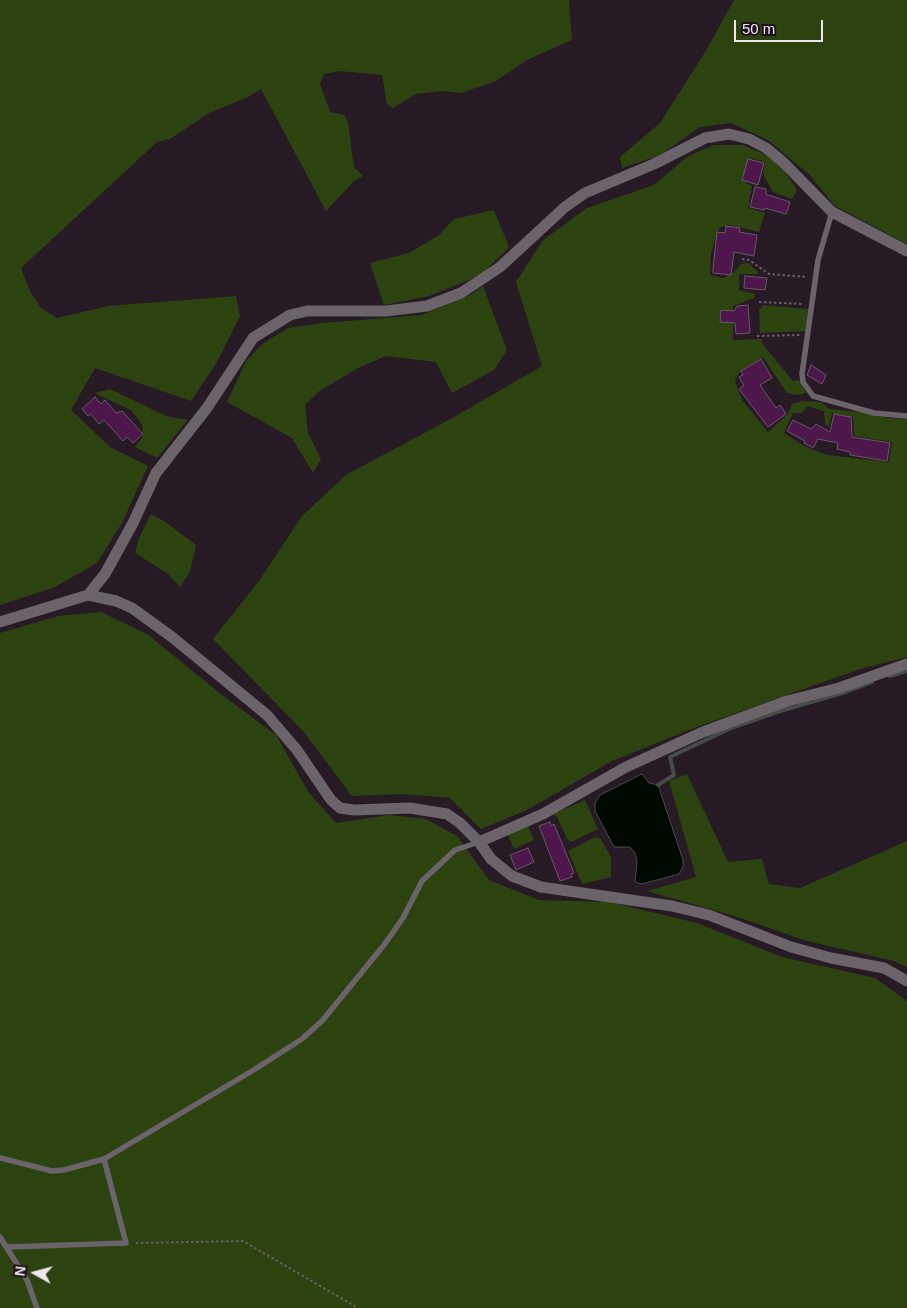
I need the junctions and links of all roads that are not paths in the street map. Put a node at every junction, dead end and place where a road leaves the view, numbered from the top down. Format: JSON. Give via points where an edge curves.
{"nodes":[{"id":1,"x":832,"y":212,"type":"junction"},
{"id":2,"x":907,"y":251,"type":"edge"},
{"id":3,"x":907,"y":416,"type":"edge"},
{"id":4,"x":88,"y":596,"type":"junction"},
{"id":5,"x":0,"y":622,"type":"edge"},
{"id":6,"x":907,"y":664,"type":"edge"},
{"id":7,"x":479,"y":842,"type":"junction"},
{"id":8,"x":907,"y":981,"type":"edge"},
{"id":9,"x":0,"y":1158,"type":"edge"},
{"id":10,"x":104,"y":1159,"type":"junction"},
{"id":11,"x":0,"y":1237,"type":"edge"},
{"id":12,"x":7,"y":1247,"type":"junction"},
{"id":13,"x":37,"y":1308,"type":"edge"}],
"edges":[{"from":1,"to":2,"type":"street"},
{"from":1,"to":3,"type":"lane","via":[[822,245],[802,374],[807,389],[813,396],[874,413]]},
{"from":1,"to":4,"type":"street","via":[[766,148],[729,134],[705,138],[585,193],[565,207],[500,267],[461,293],[419,307],[386,311],[307,311],[290,315],[253,338],[207,408],[166,458],[106,574]]},
{"from":4,"to":5,"type":"street"},
{"from":4,"to":7,"type":"street","via":[[116,601],[132,608],[244,694],[297,750],[340,808],[429,809],[460,822]]},
{"from":6,"to":7,"type":"street","via":[[839,688],[787,701],[703,732],[626,766],[543,814]]},
{"from":7,"to":8,"type":"street","via":[[491,859],[512,876],[541,887],[700,913],[791,947],[884,968]]},
{"from":7,"to":10,"type":"lane","via":[[455,850],[422,880],[403,918],[384,945],[322,1021],[302,1039]]},
{"from":9,"to":10,"type":"lane","via":[[52,1172]]},
{"from":10,"to":12,"type":"lane","via":[[126,1243]]},
{"from":11,"to":12,"type":"lane"},
{"from":12,"to":13,"type":"lane","via":[[27,1280]]}]}
